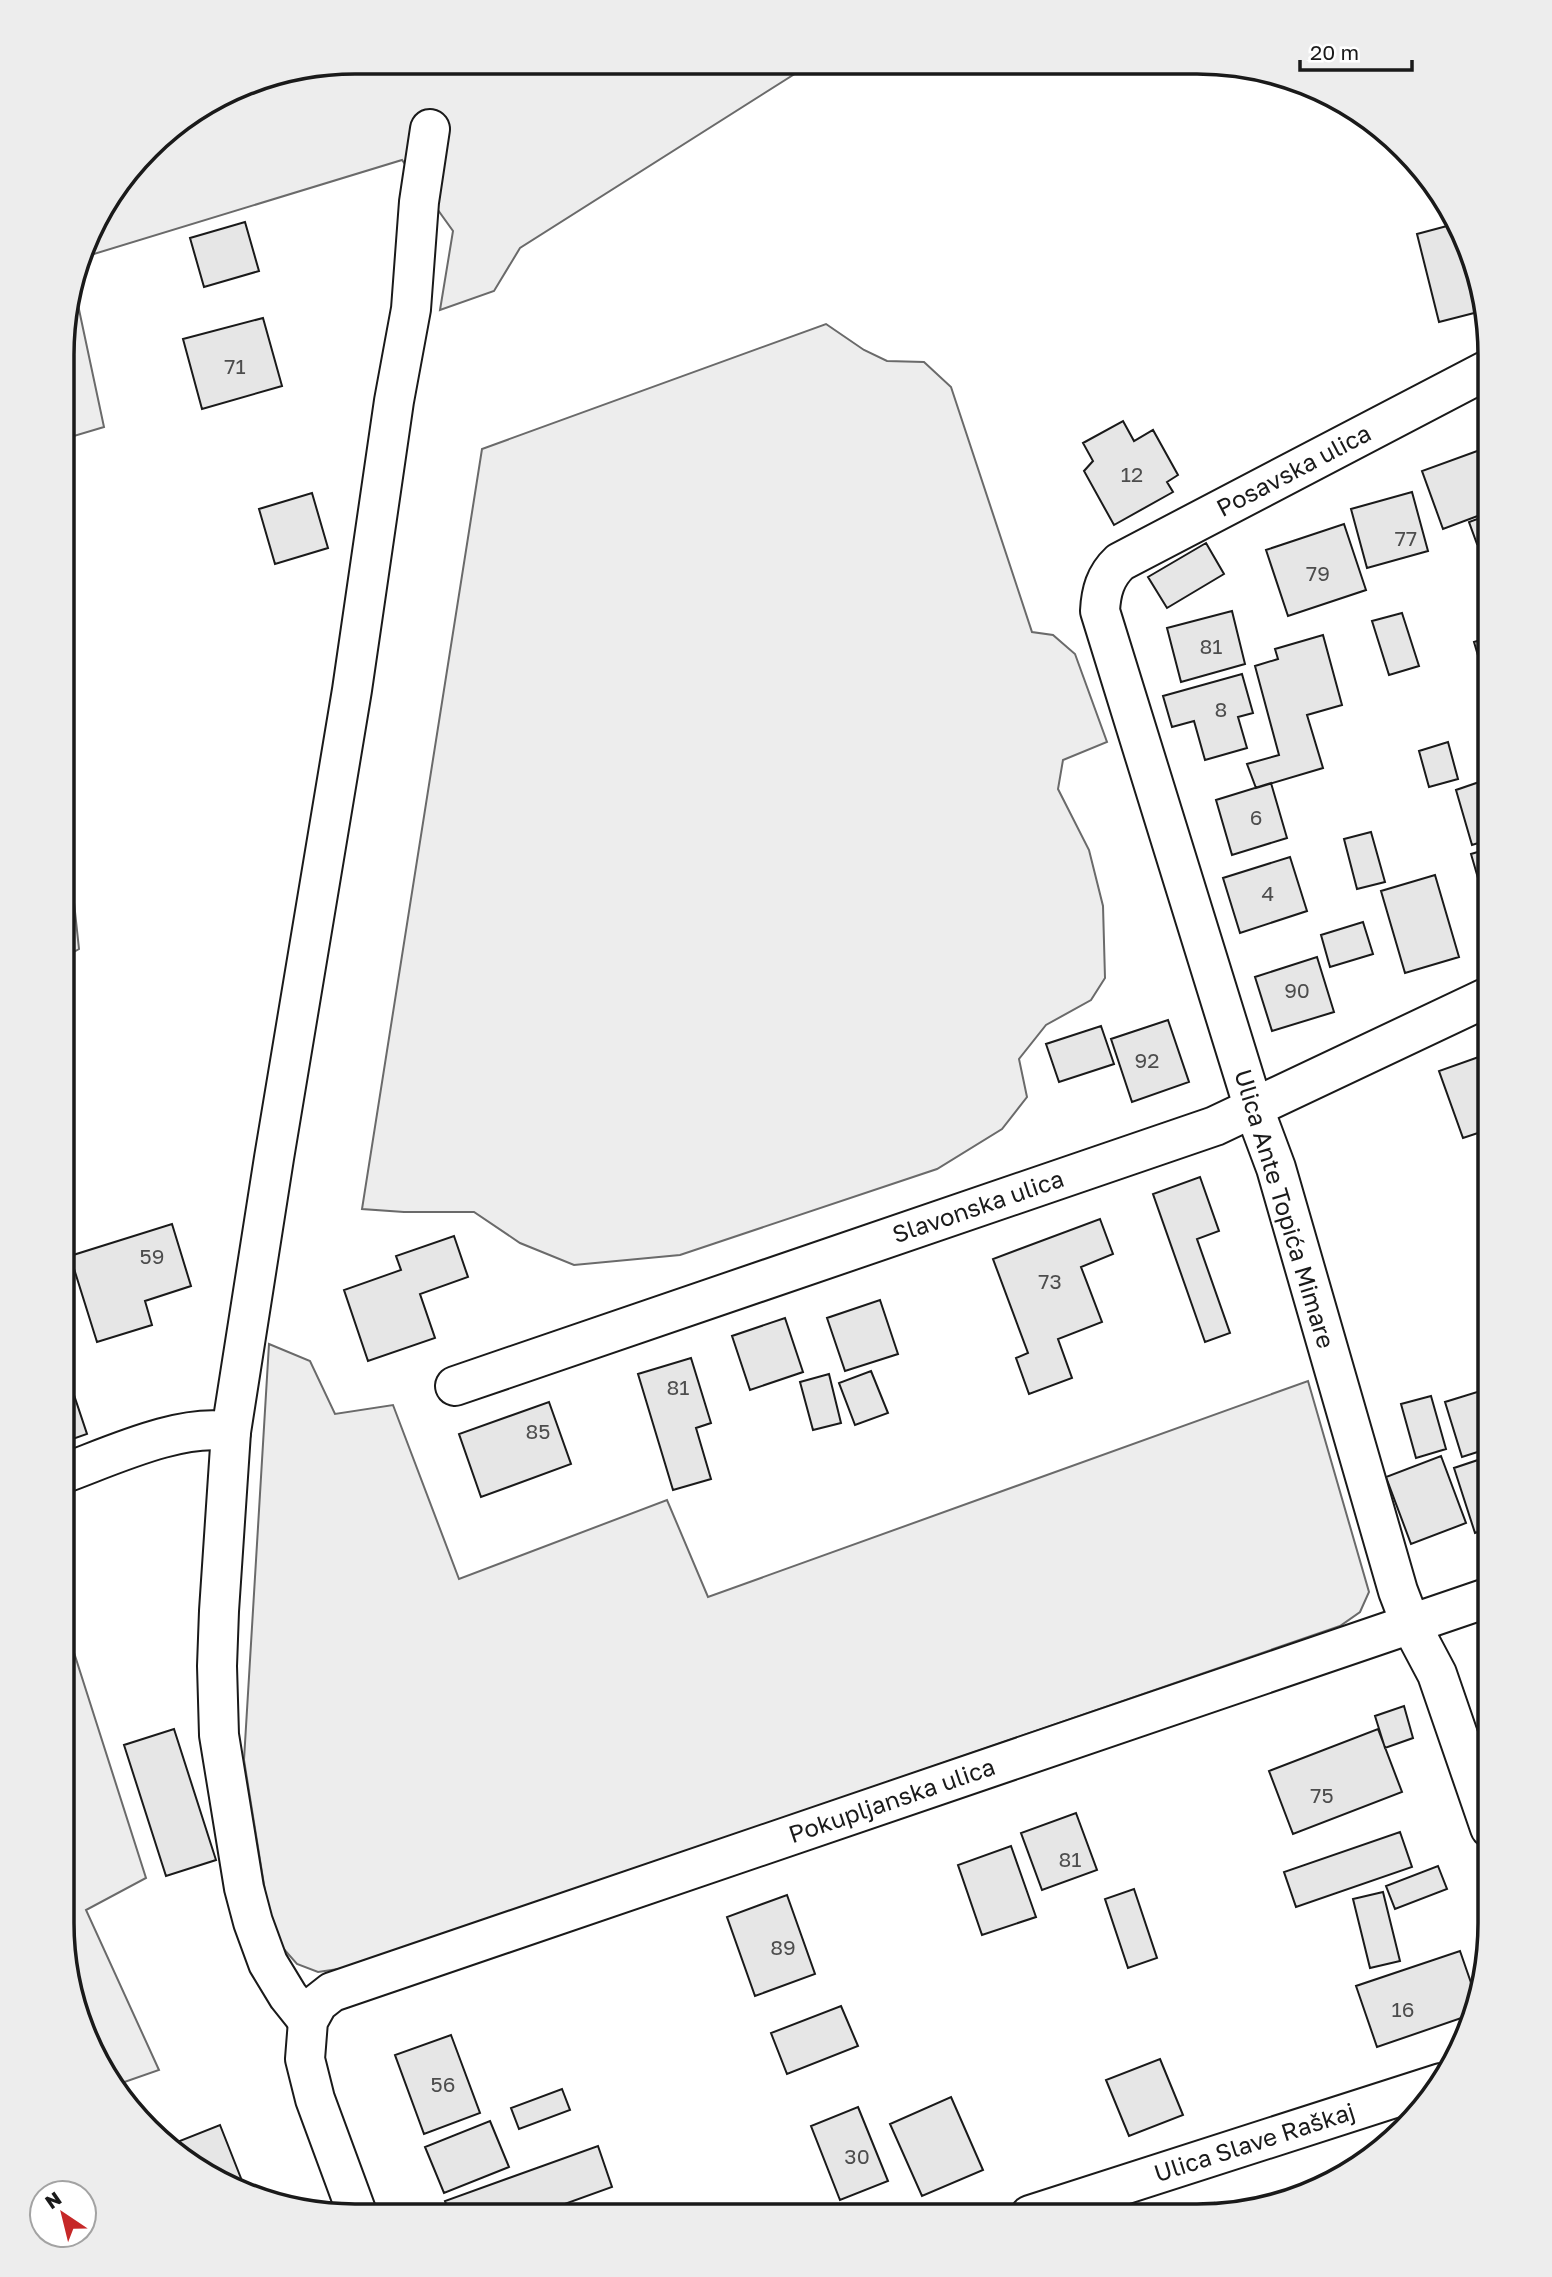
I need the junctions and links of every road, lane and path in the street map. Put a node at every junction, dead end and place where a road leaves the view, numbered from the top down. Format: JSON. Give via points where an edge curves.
{"nodes":[{"id":1,"x":429,"y":129,"type":"dead end"},
{"id":2,"x":1478,"y":375,"type":"edge"},
{"id":3,"x":1104,"y":583,"type":"joint"},
{"id":4,"x":1478,"y":1002,"type":"edge"},
{"id":5,"x":1254,"y":1110,"type":"junction"},
{"id":6,"x":455,"y":1386,"type":"dead end"},
{"id":7,"x":231,"y":1432,"type":"junction"},
{"id":8,"x":74,"y":1470,"type":"edge"},
{"id":9,"x":1478,"y":1601,"type":"edge"},
{"id":10,"x":1411,"y":1625,"type":"junction"},
{"id":11,"x":1478,"y":1793,"type":"edge"},
{"id":12,"x":308,"y":2021,"type":"junction"},
{"id":13,"x":1424,"y":2088,"type":"edge"},
{"id":14,"x":355,"y":2204,"type":"edge"},
{"id":15,"x":1064,"y":2204,"type":"edge"}],
"edges":[{"from":1,"to":7,"type":"street","via":[[411,309]]},
{"from":2,"to":3,"type":"street","name":"Posavska ulica","via":[[1120,562]]},
{"from":3,"to":5,"type":"street","name":"Ulica Ante Topića Mimare","via":[[1100,611],[1105,630]]},
{"from":4,"to":5,"type":"street","name":"Slavonska ulica"},
{"from":5,"to":6,"type":"street","name":"Slavonska ulica"},
{"from":5,"to":10,"type":"street","name":"Ulica Ante Topića Mimare","via":[[1276,1168]]},
{"from":7,"to":8,"type":"street","via":[[187,1432]]},
{"from":7,"to":12,"type":"street","via":[[216,1666],[219,1735],[253,1922],[273,1972]]},
{"from":9,"to":10,"type":"street","name":"Pokupljanska ulica"},
{"from":10,"to":11,"type":"street","name":"Ulica Ante Topića Mimare","via":[[1437,1674]]},
{"from":10,"to":12,"type":"street","name":"Pokupljanska ulica","via":[[332,1992],[318,2003]]},
{"from":12,"to":14,"type":"street","via":[[304,2059],[309,2080]]},
{"from":13,"to":15,"type":"street","name":"Ulica Slave Raškaj"}]}
